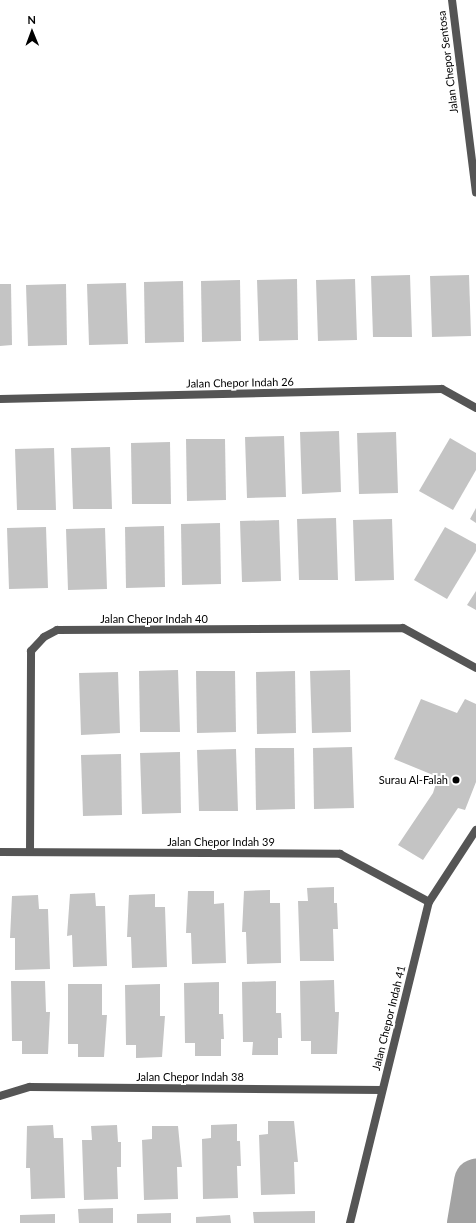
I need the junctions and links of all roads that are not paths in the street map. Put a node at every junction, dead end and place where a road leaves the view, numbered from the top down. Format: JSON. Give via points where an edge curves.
{"nodes":[{"id":1,"x":452,"y":0,"type":"edge"},
{"id":2,"x":476,"y":193,"type":"edge"},
{"id":3,"x":0,"y":399,"type":"edge"},
{"id":4,"x":476,"y":408,"type":"edge"},
{"id":5,"x":476,"y":668,"type":"edge"},
{"id":6,"x":476,"y":830,"type":"edge"},
{"id":7,"x":0,"y":852,"type":"edge"},
{"id":8,"x":30,"y":852,"type":"junction"},
{"id":9,"x":429,"y":902,"type":"junction"},
{"id":10,"x":382,"y":1090,"type":"junction"},
{"id":11,"x":0,"y":1096,"type":"edge"},
{"id":12,"x":350,"y":1223,"type":"edge"}],
"edges":[{"from":1,"to":2,"type":"street","name":"Jalan Chepor Sentosa"},
{"from":3,"to":4,"type":"street","name":"Jalan Chepor Indah 26","via":[[442,389]]},
{"from":5,"to":8,"type":"street","name":"Jalan Chepor Indah 40","via":[[403,628],[57,630],[44,637],[31,651]]},
{"from":6,"to":9,"type":"street","name":"Jalan Chepor Indah 41"},
{"from":7,"to":8,"type":"street","name":"Jalan Chepor Indah 39"},
{"from":8,"to":9,"type":"street","name":"Jalan Chepor Indah 39","via":[[340,854]]},
{"from":9,"to":10,"type":"street","name":"Jalan Chepor Indah 41"},
{"from":10,"to":11,"type":"street","name":"Jalan Chepor Indah 38","via":[[30,1087]]},
{"from":10,"to":12,"type":"street","name":"Jalan Chepor Indah 41"}]}
